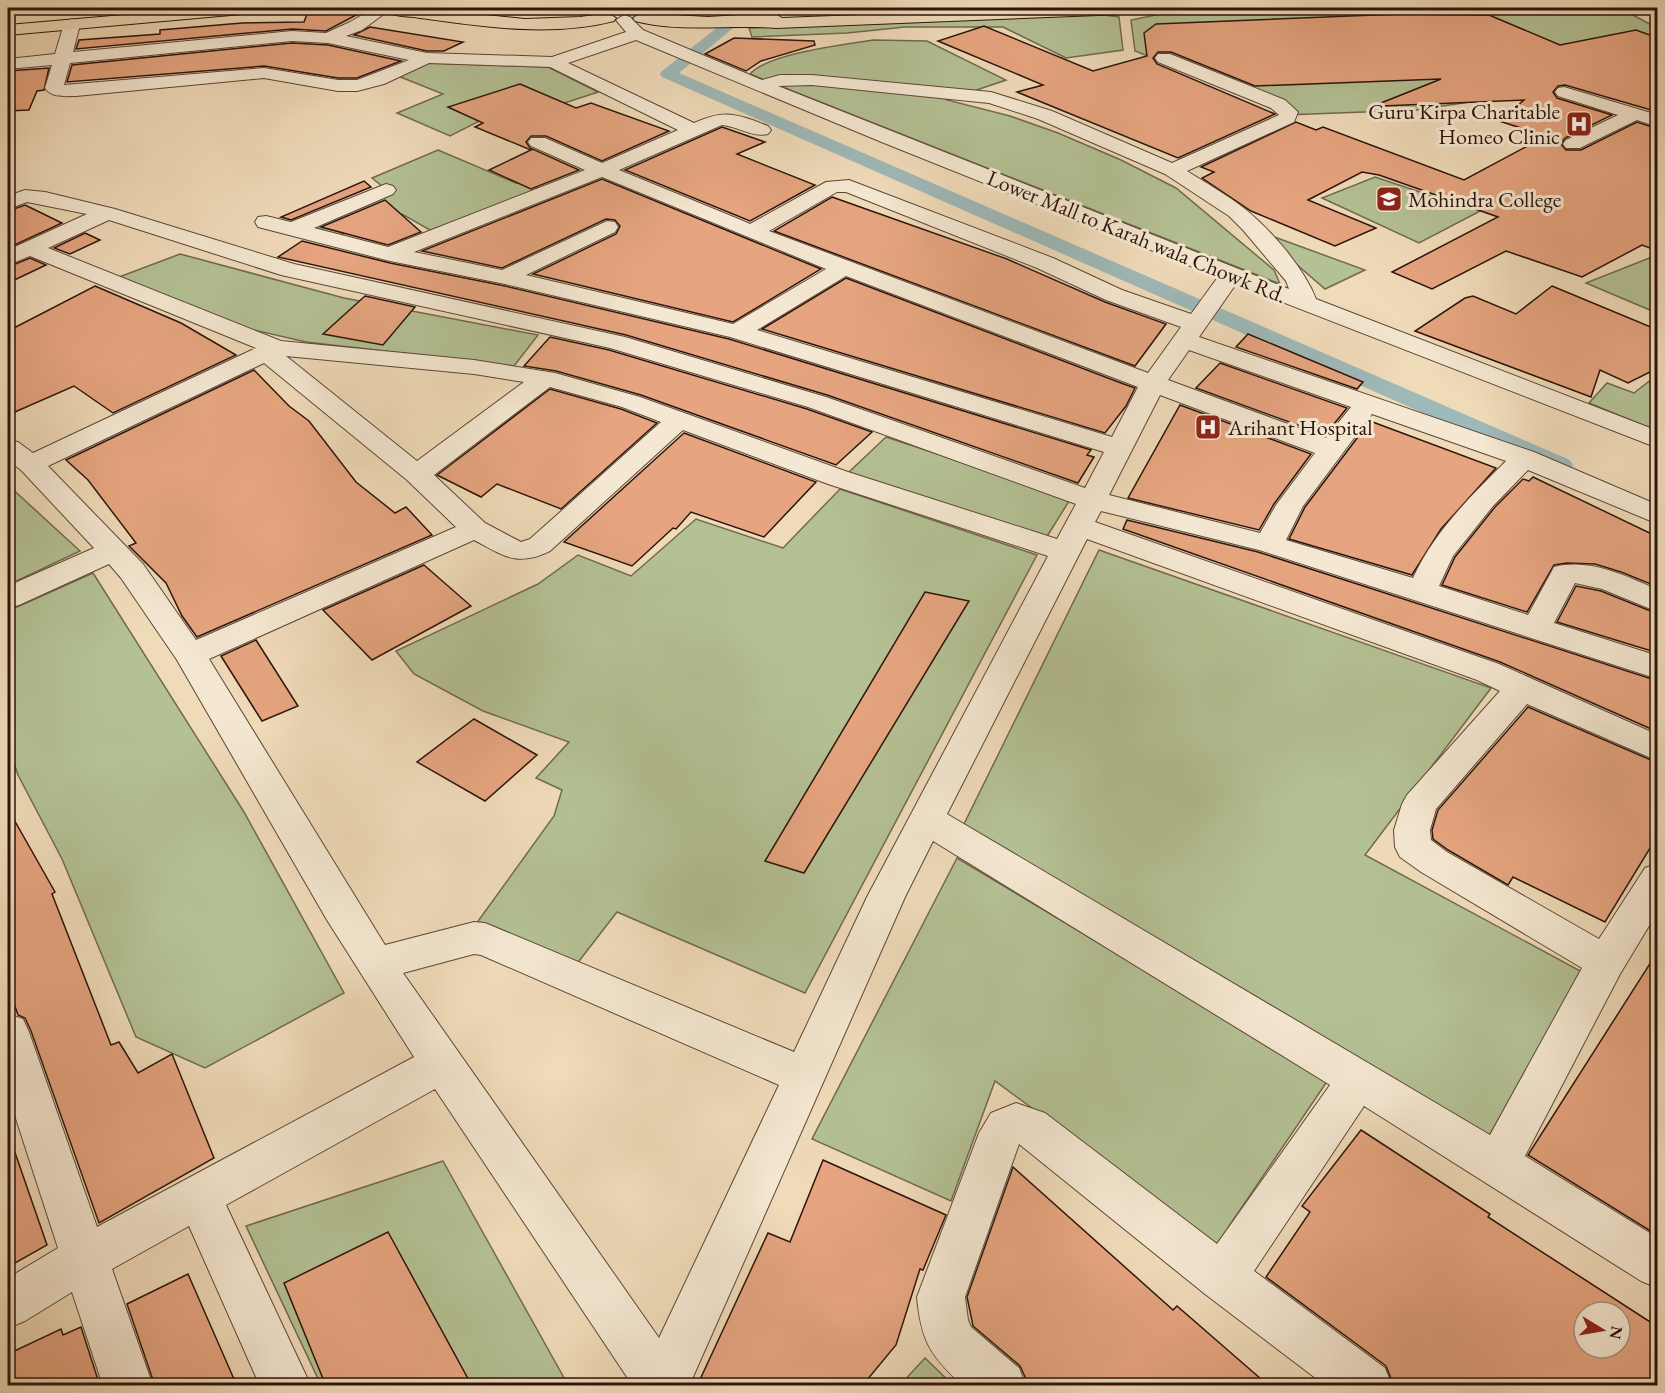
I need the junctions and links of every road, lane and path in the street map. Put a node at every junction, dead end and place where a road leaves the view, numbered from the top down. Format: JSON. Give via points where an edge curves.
{"nodes":[{"id":1,"x":253,"y":8,"type":"edge"},
{"id":2,"x":384,"y":8,"type":"edge"},
{"id":3,"x":389,"y":8,"type":"edge"},
{"id":4,"x":974,"y":8,"type":"edge"},
{"id":5,"x":1149,"y":8,"type":"edge"},
{"id":6,"x":788,"y":12,"type":"edge"},
{"id":7,"x":621,"y":15,"type":"edge"},
{"id":8,"x":669,"y":21,"type":"junction"},
{"id":9,"x":751,"y":21,"type":"junction"},
{"id":10,"x":72,"y":24,"type":"junction"},
{"id":11,"x":8,"y":30,"type":"edge"},
{"id":12,"x":328,"y":38,"type":"junction"},
{"id":13,"x":657,"y":42,"type":"junction"},
{"id":14,"x":62,"y":58,"type":"junction"},
{"id":15,"x":427,"y":58,"type":"junction"},
{"id":16,"x":1164,"y":58,"type":"dead end"},
{"id":17,"x":553,"y":62,"type":"junction"},
{"id":18,"x":8,"y":64,"type":"edge"},
{"id":19,"x":761,"y":86,"type":"junction"},
{"id":20,"x":1564,"y":92,"type":"dead end"},
{"id":21,"x":1658,"y":99,"type":"edge"},
{"id":22,"x":1630,"y":113,"type":"junction"},
{"id":23,"x":1658,"y":121,"type":"edge"},
{"id":24,"x":694,"y":130,"type":"junction"},
{"id":25,"x":761,"y":130,"type":"dead end"},
{"id":26,"x":538,"y":142,"type":"dead end"},
{"id":27,"x":1573,"y":144,"type":"dead end"},
{"id":28,"x":602,"y":170,"type":"junction"},
{"id":29,"x":1172,"y":170,"type":"junction"},
{"id":30,"x":386,"y":190,"type":"dead end"},
{"id":31,"x":8,"y":203,"type":"edge"},
{"id":32,"x":108,"y":213,"type":"junction"},
{"id":33,"x":266,"y":222,"type":"dead end"},
{"id":34,"x":607,"y":227,"type":"dead end"},
{"id":35,"x":292,"y":229,"type":"junction"},
{"id":36,"x":753,"y":231,"type":"junction"},
{"id":37,"x":18,"y":253,"type":"edge"},
{"id":38,"x":390,"y":254,"type":"junction"},
{"id":39,"x":844,"y":268,"type":"junction"},
{"id":40,"x":505,"y":277,"type":"junction"},
{"id":41,"x":1305,"y":302,"type":"junction"},
{"id":42,"x":1206,"y":309,"type":"junction"},
{"id":43,"x":737,"y":332,"type":"junction"},
{"id":44,"x":272,"y":350,"type":"junction"},
{"id":45,"x":546,"y":378,"type":"junction"},
{"id":46,"x":1153,"y":383,"type":"junction"},
{"id":47,"x":1366,"y":403,"type":"junction"},
{"id":48,"x":680,"y":419,"type":"junction"},
{"id":49,"x":1658,"y":440,"type":"edge"},
{"id":50,"x":1120,"y":447,"type":"junction"},
{"id":51,"x":1330,"y":449,"type":"junction"},
{"id":52,"x":19,"y":456,"type":"edge"},
{"id":53,"x":1524,"y":458,"type":"junction"},
{"id":54,"x":417,"y":474,"type":"junction"},
{"id":55,"x":1658,"y":516,"type":"edge"},
{"id":56,"x":1079,"y":526,"type":"junction"},
{"id":57,"x":475,"y":529,"type":"junction"},
{"id":58,"x":1269,"y":544,"type":"junction"},
{"id":59,"x":113,"y":551,"type":"junction"},
{"id":60,"x":1422,"y":591,"type":"junction"},
{"id":61,"x":8,"y":598,"type":"edge"},
{"id":62,"x":1658,"y":602,"type":"edge"},
{"id":63,"x":1536,"y":628,"type":"junction"},
{"id":64,"x":190,"y":655,"type":"junction"},
{"id":65,"x":1658,"y":668,"type":"edge"},
{"id":66,"x":1521,"y":688,"type":"junction"},
{"id":67,"x":1658,"y":749,"type":"edge"},
{"id":68,"x":926,"y":819,"type":"junction"},
{"id":69,"x":1658,"y":878,"type":"edge"},
{"id":70,"x":1606,"y":962,"type":"junction"},
{"id":71,"x":376,"y":964,"type":"junction"},
{"id":72,"x":8,"y":1032,"type":"edge"},
{"id":73,"x":441,"y":1064,"type":"junction"},
{"id":74,"x":804,"y":1076,"type":"junction"},
{"id":75,"x":1358,"y":1080,"type":"junction"},
{"id":76,"x":1498,"y":1164,"type":"junction"},
{"id":77,"x":199,"y":1197,"type":"junction"},
{"id":78,"x":86,"y":1258,"type":"junction"},
{"id":79,"x":1658,"y":1265,"type":"edge"},
{"id":80,"x":1222,"y":1277,"type":"junction"},
{"id":81,"x":8,"y":1304,"type":"edge"},
{"id":82,"x":128,"y":1386,"type":"edge"},
{"id":83,"x":286,"y":1386,"type":"edge"},
{"id":84,"x":663,"y":1386,"type":"edge"},
{"id":85,"x":1001,"y":1386,"type":"edge"},
{"id":86,"x":1367,"y":1386,"type":"edge"}],
"edges":[{"from":1,"to":10,"type":"main road"},
{"from":2,"to":12,"type":"street"},
{"from":3,"to":7,"type":"main road","via":[[519,26],[567,25]]},
{"from":4,"to":6,"type":"main road"},
{"from":5,"to":9,"type":"main road"},
{"from":6,"to":9,"type":"main road"},
{"from":7,"to":8,"type":"main road"},
{"from":7,"to":13,"type":"street","name":"Lower Mall to Karah wala Chowk Rd."},
{"from":7,"to":17,"type":"street"},
{"from":8,"to":9,"type":"main road"},
{"from":8,"to":13,"type":"main road"},
{"from":10,"to":11,"type":"main road"},
{"from":10,"to":14,"type":"street"},
{"from":12,"to":14,"type":"street","via":[[292,36]]},
{"from":12,"to":15,"type":"street"},
{"from":13,"to":19,"type":"street","name":"Lower Mall to Karah wala Chowk Rd."},
{"from":14,"to":15,"type":"street","via":[[54,87],[68,91],[264,73],[290,74],[348,87]]},
{"from":14,"to":18,"type":"street"},
{"from":15,"to":17,"type":"street"},
{"from":16,"to":29,"type":"street","via":[[1289,112],[1287,118]]},
{"from":17,"to":24,"type":"street"},
{"from":19,"to":29,"type":"street","via":[[780,80],[812,80],[991,98],[1045,115]]},
{"from":19,"to":42,"type":"street","name":"Lower Mall to Karah wala Chowk Rd."},
{"from":20,"to":22,"type":"street"},
{"from":21,"to":22,"type":"street"},
{"from":22,"to":23,"type":"street"},
{"from":22,"to":27,"type":"street"},
{"from":24,"to":25,"type":"street","via":[[722,118]]},
{"from":24,"to":28,"type":"street"},
{"from":26,"to":28,"type":"street"},
{"from":28,"to":36,"type":"street"},
{"from":28,"to":38,"type":"street"},
{"from":29,"to":41,"type":"street","via":[[1251,225],[1297,280]]},
{"from":30,"to":35,"type":"street"},
{"from":31,"to":32,"type":"street","via":[[34,196]]},
{"from":32,"to":37,"type":"street"},
{"from":32,"to":56,"type":"street","via":[[289,270],[566,329],[752,381]]},
{"from":33,"to":35,"type":"street"},
{"from":34,"to":40,"type":"street"},
{"from":35,"to":38,"type":"street"},
{"from":36,"to":39,"type":"street"},
{"from":36,"to":42,"type":"street","via":[[832,186],[849,186],[1045,263],[1114,295]]},
{"from":37,"to":44,"type":"street"},
{"from":38,"to":40,"type":"street"},
{"from":39,"to":43,"type":"street"},
{"from":39,"to":46,"type":"street"},
{"from":40,"to":43,"type":"street"},
{"from":41,"to":42,"type":"street","name":"Lower Mall to Karah wala Chowk Rd."},
{"from":41,"to":49,"type":"street","name":"Lower Mall to Karah wala Chowk Rd."},
{"from":42,"to":46,"type":"street"},
{"from":42,"to":47,"type":"street"},
{"from":43,"to":50,"type":"street"},
{"from":44,"to":45,"type":"street","via":[[474,367]]},
{"from":44,"to":52,"type":"street"},
{"from":44,"to":54,"type":"street"},
{"from":45,"to":48,"type":"street"},
{"from":45,"to":54,"type":"street"},
{"from":46,"to":50,"type":"street"},
{"from":46,"to":51,"type":"street"},
{"from":47,"to":51,"type":"street"},
{"from":47,"to":53,"type":"street"},
{"from":48,"to":56,"type":"street","via":[[838,478]]},
{"from":48,"to":57,"type":"street","via":[[540,545],[516,551]]},
{"from":50,"to":56,"type":"street"},
{"from":51,"to":58,"type":"street","via":[[1290,505]]},
{"from":52,"to":59,"type":"street"},
{"from":53,"to":55,"type":"street"},
{"from":53,"to":60,"type":"street","via":[[1439,553]]},
{"from":54,"to":57,"type":"street"},
{"from":56,"to":58,"type":"street"},
{"from":56,"to":66,"type":"street","via":[[1488,672]]},
{"from":56,"to":68,"type":"street"},
{"from":57,"to":64,"type":"street"},
{"from":58,"to":60,"type":"street"},
{"from":59,"to":61,"type":"street"},
{"from":59,"to":64,"type":"street","via":[[132,571]]},
{"from":60,"to":63,"type":"street"},
{"from":62,"to":63,"type":"street","via":[[1597,578],[1565,574]]},
{"from":63,"to":65,"type":"street"},
{"from":64,"to":71,"type":"street"},
{"from":66,"to":67,"type":"street"},
{"from":66,"to":70,"type":"street","via":[[1420,804],[1412,830],[1413,848]]},
{"from":68,"to":74,"type":"street"},
{"from":68,"to":75,"type":"street"},
{"from":69,"to":70,"type":"street"},
{"from":70,"to":76,"type":"street"},
{"from":71,"to":73,"type":"street"},
{"from":71,"to":74,"type":"street","via":[[474,938],[485,939]]},
{"from":72,"to":78,"type":"street"},
{"from":73,"to":77,"type":"street"},
{"from":73,"to":84,"type":"street"},
{"from":74,"to":84,"type":"street"},
{"from":75,"to":76,"type":"street"},
{"from":75,"to":80,"type":"street"},
{"from":76,"to":79,"type":"street"},
{"from":77,"to":78,"type":"street"},
{"from":77,"to":83,"type":"street"},
{"from":78,"to":81,"type":"street"},
{"from":78,"to":82,"type":"street"},
{"from":80,"to":85,"type":"street","via":[[1041,1134],[1025,1123],[1007,1125],[941,1297],[944,1325],[954,1344]]},
{"from":80,"to":86,"type":"street"}]}
